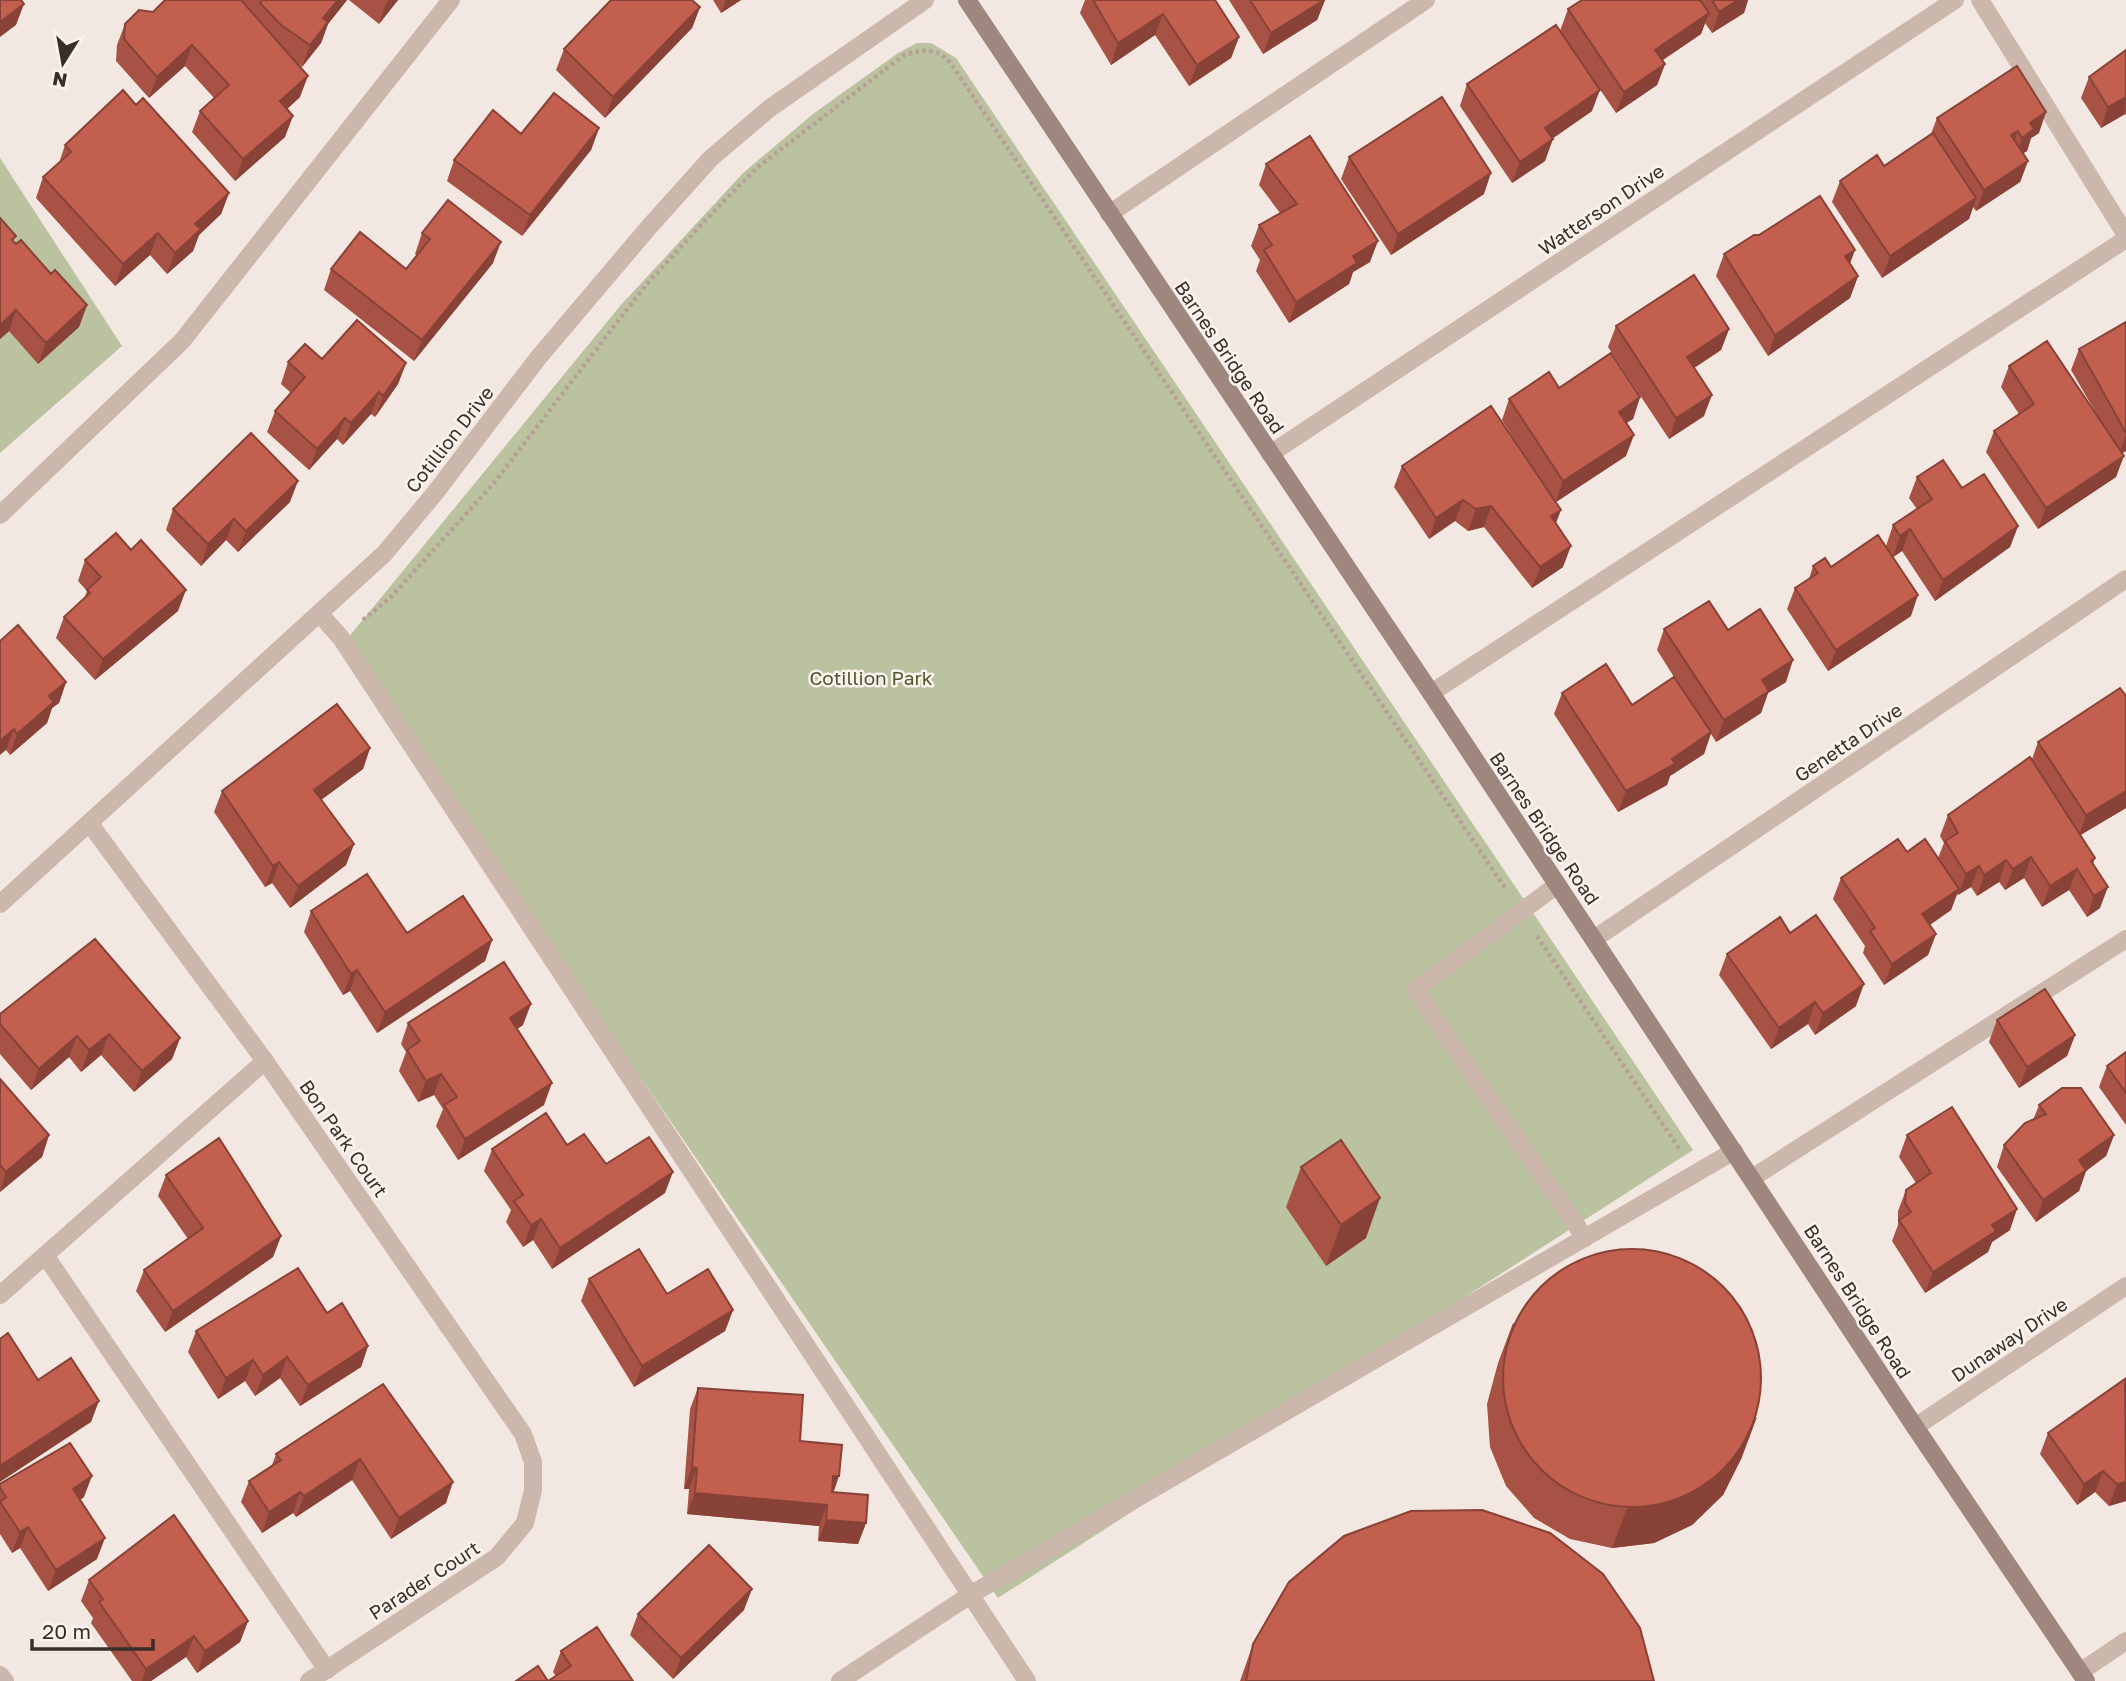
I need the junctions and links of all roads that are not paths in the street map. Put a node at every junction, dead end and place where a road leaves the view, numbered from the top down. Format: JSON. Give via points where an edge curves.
{"nodes":[{"id":1,"x":451,"y":0,"type":"edge"},
{"id":2,"x":925,"y":0,"type":"edge"},
{"id":3,"x":967,"y":0,"type":"edge"},
{"id":4,"x":1426,"y":0,"type":"edge"},
{"id":5,"x":1955,"y":0,"type":"edge"},
{"id":6,"x":1980,"y":0,"type":"edge"},
{"id":7,"x":1109,"y":214,"type":"junction"},
{"id":8,"x":2126,"y":237,"type":"edge"},
{"id":9,"x":1270,"y":454,"type":"junction"},
{"id":10,"x":0,"y":515,"type":"edge"},
{"id":11,"x":2126,"y":579,"type":"edge"},
{"id":12,"x":319,"y":613,"type":"junction"},
{"id":13,"x":1431,"y":693,"type":"junction"},
{"id":14,"x":90,"y":824,"type":"junction"},
{"id":15,"x":1557,"y":885,"type":"junction"},
{"id":16,"x":0,"y":904,"type":"edge"},
{"id":17,"x":1594,"y":939,"type":"junction"},
{"id":18,"x":2126,"y":939,"type":"edge"},
{"id":19,"x":265,"y":1061,"type":"junction"},
{"id":20,"x":1734,"y":1151,"type":"junction"},
{"id":21,"x":1752,"y":1178,"type":"junction"},
{"id":22,"x":1585,"y":1238,"type":"junction"},
{"id":23,"x":45,"y":1255,"type":"junction"},
{"id":24,"x":2126,"y":1286,"type":"edge"},
{"id":25,"x":0,"y":1295,"type":"edge"},
{"id":26,"x":1915,"y":1427,"type":"junction"},
{"id":27,"x":533,"y":1490,"type":"joint"},
{"id":28,"x":970,"y":1595,"type":"junction"},
{"id":29,"x":2126,"y":1641,"type":"edge"},
{"id":30,"x":327,"y":1670,"type":"junction"},
{"id":31,"x":0,"y":1675,"type":"edge"},
{"id":32,"x":2083,"y":1676,"type":"edge"},
{"id":33,"x":5,"y":1681,"type":"edge"},
{"id":34,"x":309,"y":1681,"type":"edge"},
{"id":35,"x":840,"y":1681,"type":"edge"},
{"id":36,"x":1027,"y":1681,"type":"edge"}],
"edges":[{"from":1,"to":10,"type":"street","via":[[182,341]]},
{"from":2,"to":12,"type":"street","name":"Cotillion Drive","via":[[770,107],[711,159],[538,358],[384,554]]},
{"from":3,"to":7,"type":"street","name":"Barnes Bridge Road"},
{"from":4,"to":7,"type":"street"},
{"from":5,"to":9,"type":"street","name":"Watterson Drive"},
{"from":6,"to":8,"type":"street"},
{"from":7,"to":9,"type":"street","name":"Barnes Bridge Road"},
{"from":8,"to":13,"type":"street"},
{"from":9,"to":13,"type":"street","name":"Barnes Bridge Road"},
{"from":11,"to":17,"type":"street","name":"Genetta Drive"},
{"from":12,"to":14,"type":"street","name":"Cotillion Drive"},
{"from":12,"to":28,"type":"street","via":[[341,638]]},
{"from":13,"to":15,"type":"street","name":"Barnes Bridge Road"},
{"from":14,"to":16,"type":"street","name":"Cotillion Drive"},
{"from":14,"to":19,"type":"street","name":"Bon Park Court"},
{"from":15,"to":17,"type":"street","name":"Barnes Bridge Road"},
{"from":15,"to":22,"type":"street","via":[[1415,990]]},
{"from":17,"to":20,"type":"street","name":"Barnes Bridge Road"},
{"from":18,"to":21,"type":"street"},
{"from":19,"to":23,"type":"street"},
{"from":19,"to":27,"type":"street","name":"Bon Park Court","via":[[523,1434],[533,1462]]},
{"from":20,"to":21,"type":"street","name":"Barnes Bridge Road"},
{"from":20,"to":22,"type":"street"},
{"from":21,"to":26,"type":"street","name":"Barnes Bridge Road"},
{"from":22,"to":28,"type":"street"},
{"from":23,"to":25,"type":"street"},
{"from":23,"to":30,"type":"street"},
{"from":24,"to":26,"type":"street","name":"Dunaway Drive"},
{"from":26,"to":32,"type":"street","name":"Barnes Bridge Road"},
{"from":27,"to":30,"type":"street","name":"Parader Court","via":[[525,1523],[497,1557]]},
{"from":28,"to":35,"type":"street"},
{"from":28,"to":36,"type":"street"},
{"from":29,"to":32,"type":"street"},
{"from":30,"to":34,"type":"street","name":"Parader Court"},
{"from":31,"to":33,"type":"street"}]}
